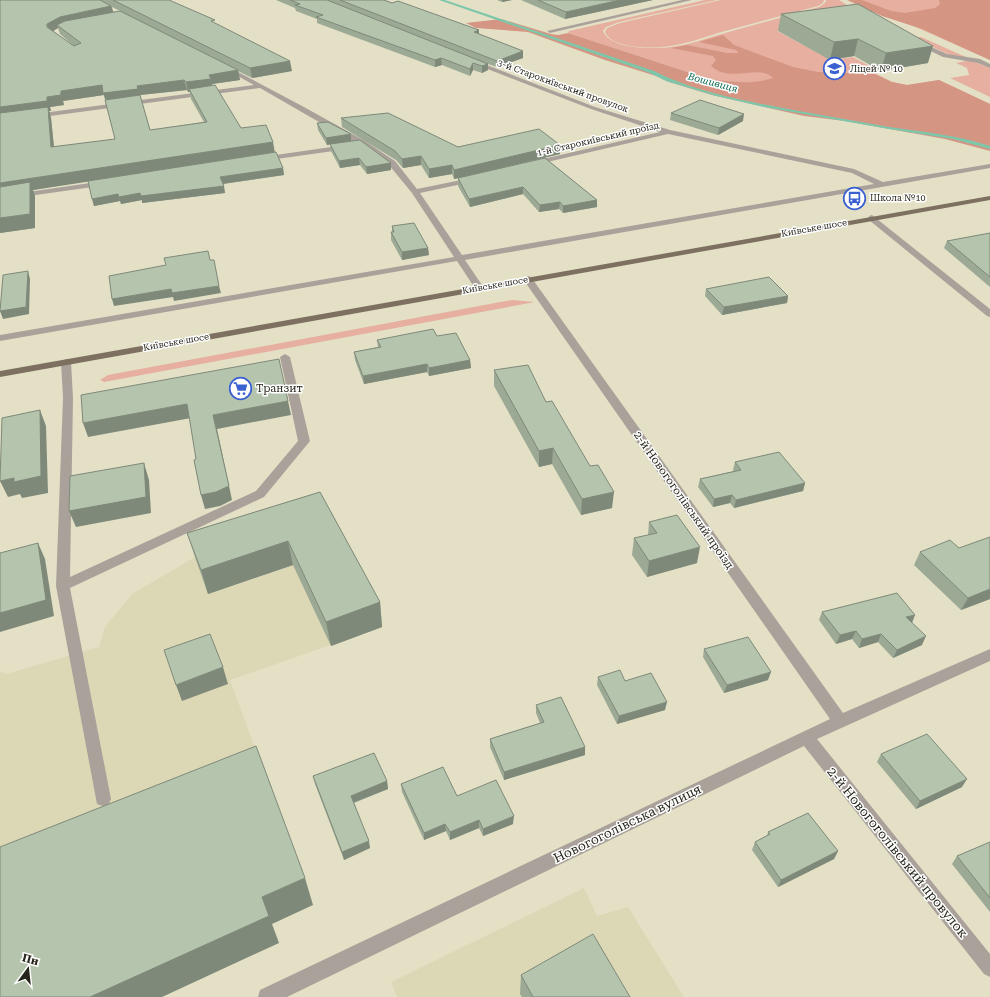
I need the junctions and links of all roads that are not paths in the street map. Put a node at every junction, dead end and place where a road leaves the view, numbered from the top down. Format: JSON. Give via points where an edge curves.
{"nodes":[{"id":1,"x":689,"y":0,"type":"edge"},
{"id":2,"x":550,"y":31,"type":"dead end"},
{"id":3,"x":914,"y":42,"type":"edge"},
{"id":4,"x":465,"y":58,"type":"edge"},
{"id":5,"x":220,"y":64,"type":"edge"},
{"id":6,"x":990,"y":66,"type":"edge"},
{"id":7,"x":260,"y":86,"type":"junction"},
{"id":8,"x":24,"y":118,"type":"edge"},
{"id":9,"x":668,"y":132,"type":"junction"},
{"id":10,"x":362,"y":143,"type":"junction"},
{"id":11,"x":256,"y":160,"type":"edge"},
{"id":12,"x":990,"y":166,"type":"edge"},
{"id":13,"x":524,"y":167,"type":"edge"},
{"id":14,"x":478,"y":178,"type":"edge"},
{"id":15,"x":109,"y":182,"type":"edge"},
{"id":16,"x":880,"y":184,"type":"junction"},
{"id":17,"x":415,"y":192,"type":"junction"},
{"id":18,"x":0,"y":198,"type":"edge"},
{"id":19,"x":990,"y":198,"type":"edge"},
{"id":20,"x":872,"y":218,"type":"junction"},
{"id":21,"x":458,"y":258,"type":"junction"},
{"id":22,"x":528,"y":279,"type":"junction"},
{"id":23,"x":480,"y":288,"type":"junction"},
{"id":24,"x":990,"y":314,"type":"edge"},
{"id":25,"x":0,"y":338,"type":"edge"},
{"id":26,"x":285,"y":357,"type":"dead end"},
{"id":27,"x":66,"y":362,"type":"junction"},
{"id":28,"x":0,"y":374,"type":"edge"},
{"id":29,"x":63,"y":586,"type":"junction"},
{"id":30,"x":990,"y":655,"type":"edge"},
{"id":31,"x":840,"y":721,"type":"junction"},
{"id":32,"x":806,"y":737,"type":"junction"},
{"id":33,"x":103,"y":799,"type":"dead end"},
{"id":34,"x":990,"y":968,"type":"edge"},
{"id":35,"x":267,"y":997,"type":"edge"}],
"edges":[{"from":1,"to":2,"type":"street"},
{"from":3,"to":6,"type":"street","via":[[945,56],[980,61]]},
{"from":4,"to":9,"type":"street","name":"3-й Старокиївський провулок","via":[[593,108]]},
{"from":5,"to":7,"type":"street"},
{"from":7,"to":8,"type":"street"},
{"from":7,"to":10,"type":"street"},
{"from":9,"to":13,"type":"street","name":"1-й Старокиївський проїзд"},
{"from":9,"to":16,"type":"street","name":"3-й Старокиївський провулок","via":[[854,171]]},
{"from":10,"to":11,"type":"street"},
{"from":10,"to":17,"type":"street","via":[[392,163]]},
{"from":12,"to":16,"type":"street"},
{"from":14,"to":17,"type":"street"},
{"from":15,"to":18,"type":"street"},
{"from":16,"to":21,"type":"street"},
{"from":17,"to":21,"type":"street"},
{"from":19,"to":20,"type":"main road","name":"Київське шосе"},
{"from":20,"to":22,"type":"main road","name":"Київське шосе"},
{"from":20,"to":24,"type":"street"},
{"from":21,"to":23,"type":"street"},
{"from":21,"to":25,"type":"street"},
{"from":22,"to":23,"type":"main road","name":"Київське шосе"},
{"from":22,"to":31,"type":"street","name":"2-й Новогоголівський проїзд"},
{"from":23,"to":27,"type":"main road","name":"Київське шосе"},
{"from":26,"to":29,"type":"street","via":[[304,441],[260,494]]},
{"from":27,"to":28,"type":"main road","name":"Київське шосе"},
{"from":27,"to":29,"type":"street","via":[[68,398]]},
{"from":29,"to":33,"type":"street"},
{"from":30,"to":31,"type":"street","name":"Новогоголівська вулиця"},
{"from":31,"to":32,"type":"street","name":"Новогоголівська вулиця"},
{"from":32,"to":34,"type":"street","name":"2-й Новогоголівський провулок"},
{"from":32,"to":35,"type":"street","name":"Новогоголівська вулиця"}]}
